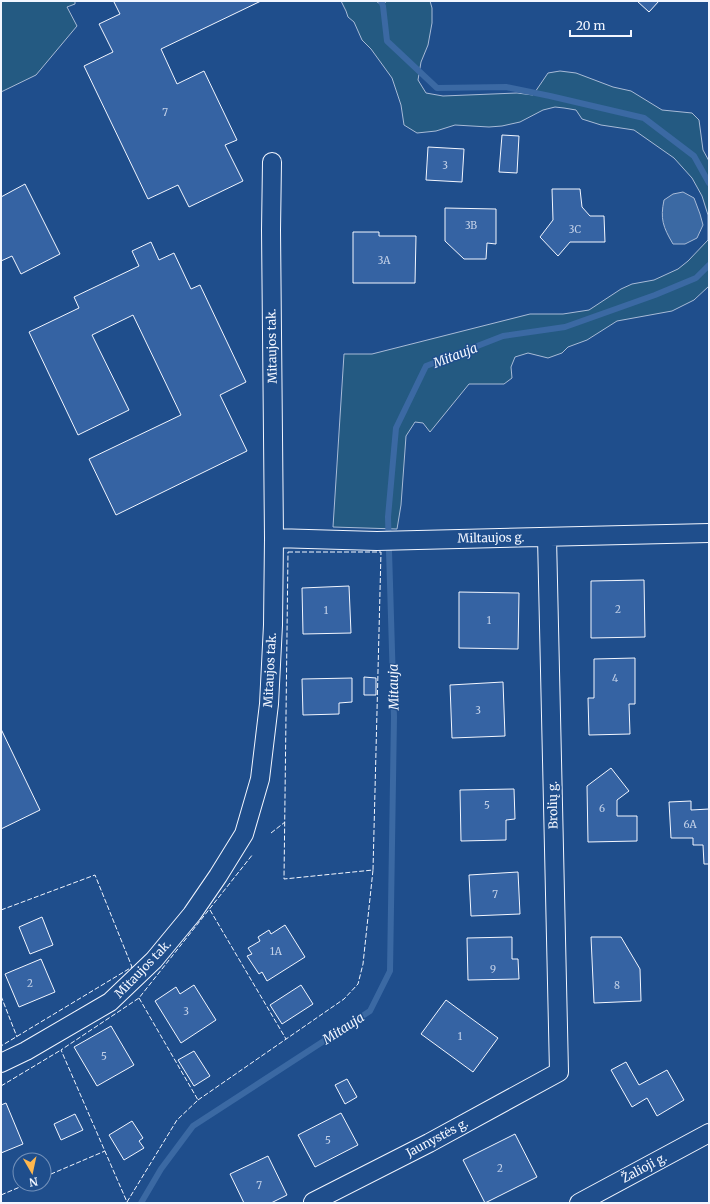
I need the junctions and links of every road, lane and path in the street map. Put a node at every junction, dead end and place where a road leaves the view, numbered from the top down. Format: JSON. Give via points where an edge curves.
{"nodes":[{"id":1,"x":272,"y":162,"type":"dead end"},
{"id":2,"x":709,"y":533,"type":"edge"},
{"id":3,"x":547,"y":537,"type":"junction"},
{"id":4,"x":274,"y":538,"type":"junction"},
{"id":5,"x":1,"y":1063,"type":"edge"},
{"id":6,"x":559,"y":1072,"type":"joint"},
{"id":7,"x":709,"y":1133,"type":"edge"},
{"id":8,"x":313,"y":1202,"type":"dead end"},
{"id":9,"x":579,"y":1203,"type":"edge"}],
"edges":[{"from":1,"to":4,"type":"street","name":"Mitaujos tak."},
{"from":2,"to":3,"type":"street","name":"Miltaujos g."},
{"from":3,"to":4,"type":"street","name":"Miltaujos g.","via":[[377,541]]},
{"from":3,"to":6,"type":"street","name":"Brolių g."},
{"from":4,"to":5,"type":"street","name":"Mitaujos tak.","via":[[269,704],[260,779],[244,834],[192,914],[154,960],[110,1002]]},
{"from":6,"to":8,"type":"street","name":"Jaunystės g.","via":[[429,1143]]},
{"from":7,"to":9,"type":"street","name":"Žalioji g."}]}
